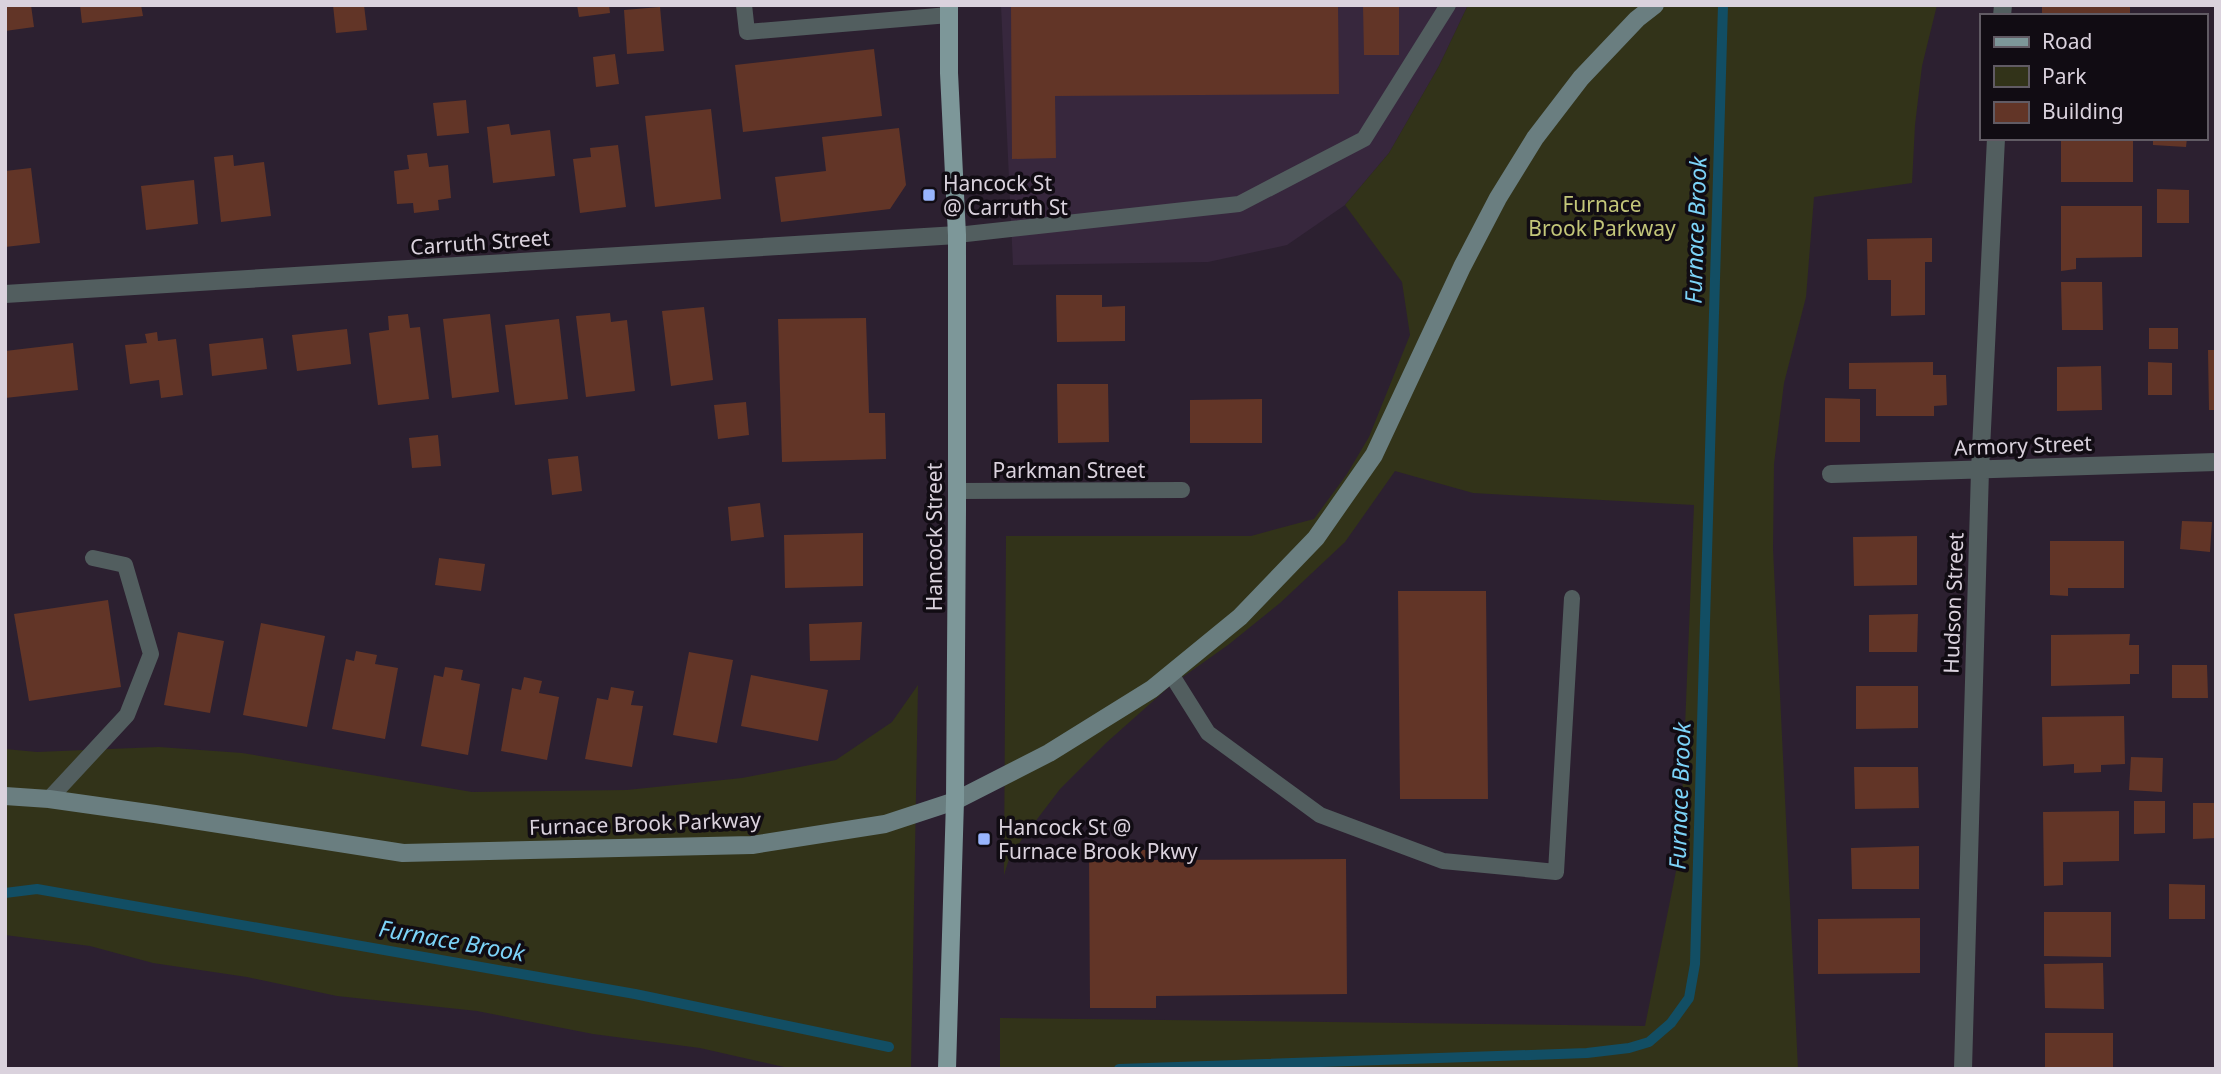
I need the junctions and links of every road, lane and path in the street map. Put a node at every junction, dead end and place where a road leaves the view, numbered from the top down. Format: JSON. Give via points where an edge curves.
{"nodes":[{"id":1,"x":744,"y":5,"type":"edge"},
{"id":2,"x":1448,"y":5,"type":"edge"},
{"id":3,"x":1655,"y":5,"type":"edge"},
{"id":4,"x":949,"y":10,"type":"edge"},
{"id":5,"x":1996,"y":140,"type":"edge"},
{"id":6,"x":957,"y":235,"type":"junction"},
{"id":7,"x":5,"y":294,"type":"edge"},
{"id":8,"x":2216,"y":461,"type":"edge"},
{"id":9,"x":1980,"y":470,"type":"junction"},
{"id":10,"x":1831,"y":474,"type":"dead end"},
{"id":11,"x":1182,"y":490,"type":"dead end"},
{"id":12,"x":957,"y":491,"type":"junction"},
{"id":13,"x":93,"y":558,"type":"dead end"},
{"id":14,"x":1572,"y":598,"type":"dead end"},
{"id":15,"x":1171,"y":674,"type":"junction"},
{"id":16,"x":5,"y":796,"type":"edge"},
{"id":17,"x":49,"y":799,"type":"junction"},
{"id":18,"x":955,"y":801,"type":"junction"},
{"id":19,"x":947,"y":1069,"type":"edge"},
{"id":20,"x":1963,"y":1069,"type":"edge"}],
"edges":[{"from":1,"to":4,"type":"lane","via":[[747,32]]},
{"from":2,"to":6,"type":"lane","via":[[1364,139],[1239,204]]},
{"from":3,"to":15,"type":"main road","name":"Furnace Brook Parkway","via":[[1581,78],[1535,138],[1497,198],[1374,455],[1316,538],[1240,617]]},
{"from":4,"to":6,"type":"main road","name":"Hancock Street"},
{"from":5,"to":9,"type":"street","name":"Hudson Street"},
{"from":6,"to":7,"type":"street","name":"Carruth Street"},
{"from":6,"to":12,"type":"main road","name":"Hancock Street"},
{"from":8,"to":9,"type":"street","name":"Armory Street"},
{"from":9,"to":10,"type":"street","name":"Armory Street"},
{"from":9,"to":20,"type":"street","name":"Hudson Street"},
{"from":11,"to":12,"type":"lane","name":"Parkman Street"},
{"from":12,"to":18,"type":"main road","name":"Hancock Street"},
{"from":13,"to":17,"type":"lane","via":[[125,565],[151,654],[127,715]]},
{"from":14,"to":15,"type":"lane","via":[[1556,872],[1443,861],[1320,815],[1208,733]]},
{"from":15,"to":18,"type":"main road","name":"Furnace Brook Parkway","via":[[1049,753]]},
{"from":16,"to":17,"type":"main road","name":"Furnace Brook Parkway"},
{"from":17,"to":18,"type":"main road","name":"Furnace Brook Parkway","via":[[402,853],[752,845],[885,824]]},
{"from":18,"to":19,"type":"main road","name":"Hancock Street"}]}
